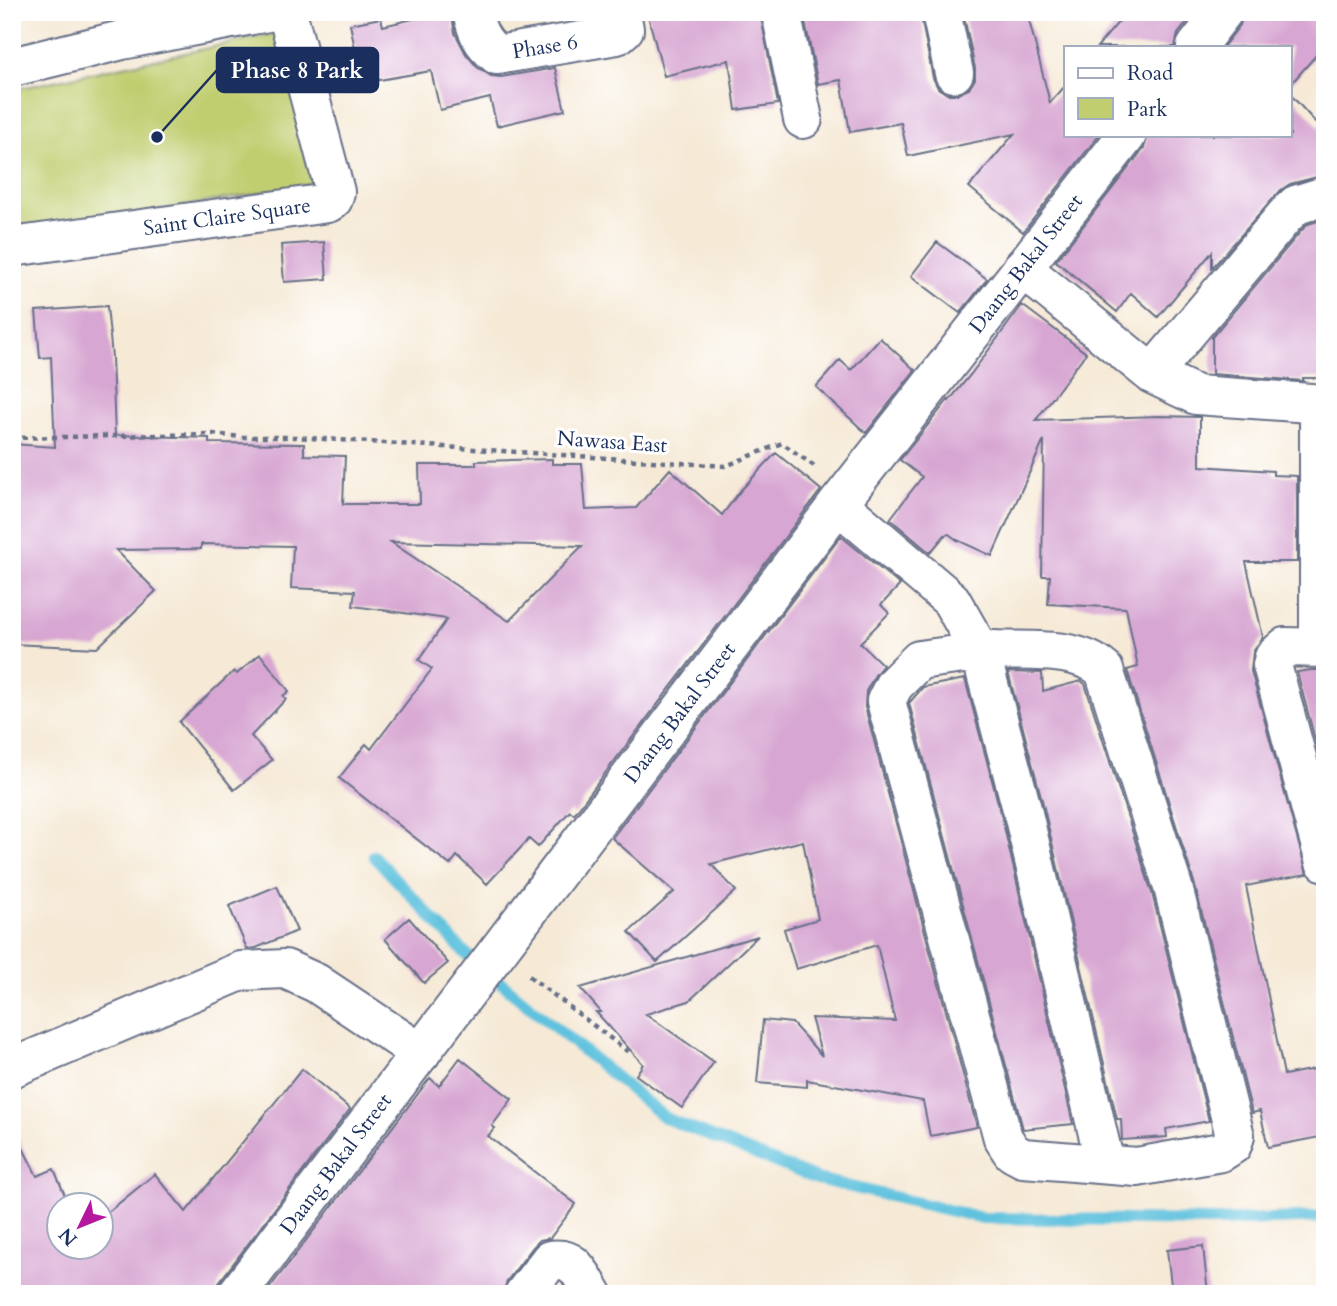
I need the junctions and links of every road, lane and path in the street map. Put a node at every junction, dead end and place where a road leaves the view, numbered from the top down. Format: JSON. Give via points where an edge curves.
{"nodes":[{"id":1,"x":268,"y":12,"type":"edge"},
{"id":2,"x":287,"y":12,"type":"edge"},
{"id":3,"x":472,"y":12,"type":"edge"},
{"id":4,"x":621,"y":12,"type":"edge"},
{"id":5,"x":781,"y":12,"type":"edge"},
{"id":6,"x":941,"y":12,"type":"edge"},
{"id":7,"x":1223,"y":12,"type":"edge"},
{"id":8,"x":118,"y":26,"type":"edge"},
{"id":9,"x":1197,"y":46,"type":"edge"},
{"id":10,"x":12,"y":67,"type":"edge"},
{"id":11,"x":954,"y":73,"type":"dead end"},
{"id":12,"x":803,"y":119,"type":"dead end"},
{"id":13,"x":1126,"y":136,"type":"edge"},
{"id":14,"x":1325,"y":196,"type":"edge"},
{"id":15,"x":12,"y":247,"type":"edge"},
{"id":16,"x":1022,"y":268,"type":"junction"},
{"id":17,"x":1152,"y":374,"type":"junction"},
{"id":18,"x":1322,"y":404,"type":"edge"},
{"id":19,"x":12,"y":438,"type":"edge"},
{"id":20,"x":1322,"y":494,"type":"edge"},
{"id":21,"x":844,"y":497,"type":"junction"},
{"id":22,"x":1322,"y":648,"type":"edge"},
{"id":23,"x":980,"y":651,"type":"junction"},
{"id":24,"x":1325,"y":862,"type":"edge"},
{"id":25,"x":495,"y":956,"type":"junction"},
{"id":26,"x":421,"y":1053,"type":"junction"},
{"id":27,"x":631,"y":1054,"type":"dead end"},
{"id":28,"x":12,"y":1068,"type":"edge"},
{"id":29,"x":1105,"y":1164,"type":"junction"},
{"id":30,"x":237,"y":1294,"type":"edge"},
{"id":31,"x":524,"y":1294,"type":"edge"},
{"id":32,"x":593,"y":1294,"type":"edge"}],
"edges":[{"from":1,"to":8,"type":"street"},
{"from":2,"to":15,"type":"street","name":"Saint Claire Square","via":[[335,192],[333,199]]},
{"from":3,"to":4,"type":"street","name":"Phase 6","via":[[477,33],[497,55],[617,35],[624,29]]},
{"from":5,"to":12,"type":"street"},
{"from":6,"to":11,"type":"street"},
{"from":7,"to":9,"type":"street"},
{"from":8,"to":10,"type":"street"},
{"from":13,"to":16,"type":"street","name":"Daang Bakal Street"},
{"from":14,"to":17,"type":"street","via":[[1296,205],[1285,216]]},
{"from":16,"to":17,"type":"street"},
{"from":16,"to":21,"type":"street","name":"Daang Bakal Street"},
{"from":17,"to":18,"type":"street","via":[[1196,395]]},
{"from":18,"to":20,"type":"street"},
{"from":19,"to":21,"type":"path","name":"Nawasa East","via":[[213,434],[726,466],[782,443]]},
{"from":20,"to":22,"type":"street"},
{"from":21,"to":23,"type":"street","via":[[951,600]]},
{"from":21,"to":25,"type":"street","name":"Daang Bakal Street"},
{"from":22,"to":24,"type":"street","via":[[1285,647],[1272,665]]},
{"from":23,"to":29,"type":"street"},
{"from":23,"to":29,"type":"street","via":[[919,660],[894,685],[886,701],[1003,1138],[1012,1152],[1023,1158]]},
{"from":23,"to":29,"type":"street","via":[[1061,653],[1092,660],[1104,670],[1173,887],[1235,1136],[1232,1145],[1221,1152],[1136,1167]]},
{"from":25,"to":26,"type":"street","name":"Daang Bakal Street"},
{"from":25,"to":27,"type":"path"},
{"from":26,"to":28,"type":"street","via":[[316,983],[285,969],[241,971]]},
{"from":26,"to":30,"type":"street","name":"Daang Bakal Street"},
{"from":31,"to":32,"type":"street","via":[[550,1260],[562,1258],[572,1262]]}]}
